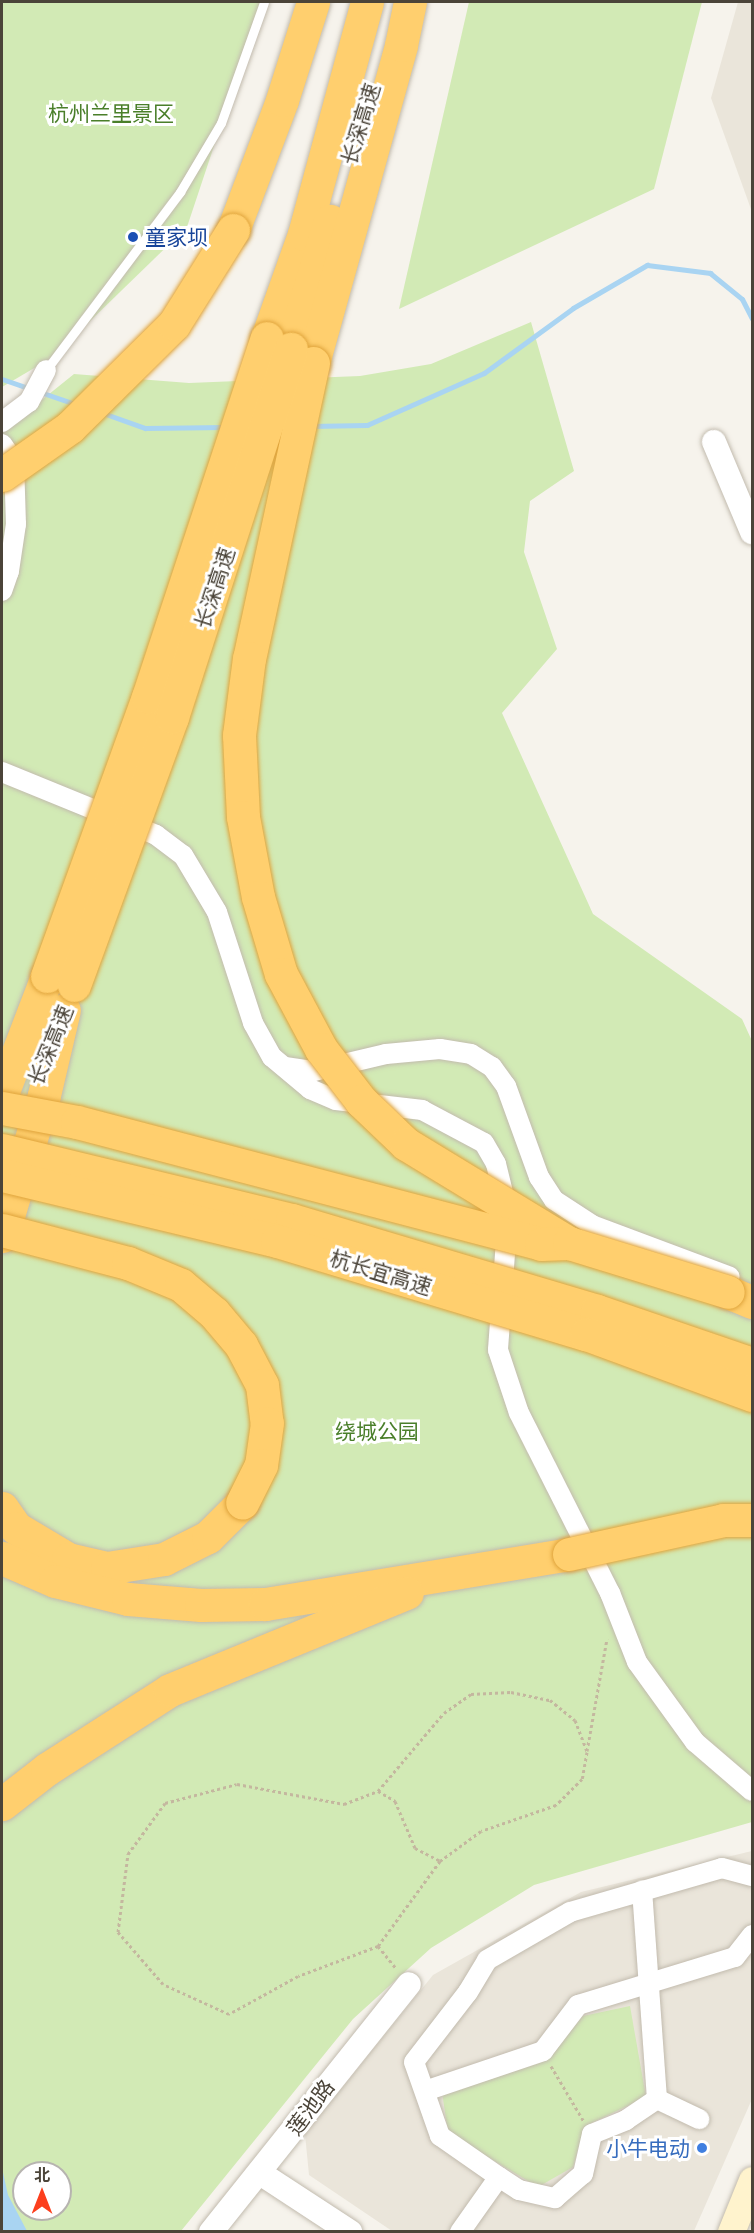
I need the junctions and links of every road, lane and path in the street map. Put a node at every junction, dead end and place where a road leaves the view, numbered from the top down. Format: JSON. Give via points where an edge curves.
{"nodes":[{"id":1,"x":264,"y":2,"type":"edge"},
{"id":2,"x":313,"y":2,"type":"edge"},
{"id":3,"x":367,"y":2,"type":"edge"},
{"id":4,"x":398,"y":2,"type":"edge"},
{"id":5,"x":410,"y":2,"type":"edge"},
{"id":6,"x":290,"y":350,"type":"junction"},
{"id":7,"x":46,"y":370,"type":"joint"},
{"id":8,"x":2,"y":422,"type":"edge"},
{"id":9,"x":714,"y":442,"type":"dead end"},
{"id":10,"x":2,"y":444,"type":"edge"},
{"id":11,"x":2,"y":476,"type":"edge"},
{"id":12,"x":753,"y":532,"type":"edge"},
{"id":13,"x":2,"y":591,"type":"edge"},
{"id":14,"x":2,"y":772,"type":"edge"},
{"id":15,"x":62,"y":990,"type":"junction"},
{"id":16,"x":285,"y":1067,"type":"junction"},
{"id":17,"x":2,"y":1094,"type":"edge"},
{"id":18,"x":2,"y":1108,"type":"edge"},
{"id":19,"x":2,"y":1150,"type":"edge"},
{"id":20,"x":2,"y":1164,"type":"edge"},
{"id":21,"x":2,"y":1175,"type":"edge"},
{"id":22,"x":2,"y":1230,"type":"edge"},
{"id":23,"x":2,"y":1236,"type":"edge"},
{"id":24,"x":569,"y":1243,"type":"junction"},
{"id":25,"x":753,"y":1286,"type":"edge"},
{"id":26,"x":753,"y":1302,"type":"edge"},
{"id":27,"x":753,"y":1364,"type":"edge"},
{"id":28,"x":753,"y":1395,"type":"edge"},
{"id":29,"x":2,"y":1508,"type":"edge"},
{"id":30,"x":753,"y":1520,"type":"edge"},
{"id":31,"x":2,"y":1558,"type":"edge"},
{"id":32,"x":458,"y":1570,"type":"junction"},
{"id":33,"x":609,"y":1633,"type":"dead end"},
{"id":34,"x":587,"y":1752,"type":"junction"},
{"id":35,"x":378,"y":1791,"type":"junction"},
{"id":36,"x":753,"y":1791,"type":"edge"},
{"id":37,"x":2,"y":1804,"type":"edge"},
{"id":38,"x":440,"y":1861,"type":"junction"},
{"id":39,"x":753,"y":1876,"type":"edge"},
{"id":40,"x":642,"y":1891,"type":"junction"},
{"id":41,"x":753,"y":1935,"type":"edge"},
{"id":42,"x":378,"y":1946,"type":"junction"},
{"id":43,"x":409,"y":1984,"type":"joint"},
{"id":44,"x":652,"y":1985,"type":"junction"},
{"id":45,"x":543,"y":2051,"type":"junction"},
{"id":46,"x":424,"y":2091,"type":"junction"},
{"id":47,"x":657,"y":2099,"type":"junction"},
{"id":48,"x":699,"y":2119,"type":"dead end"},
{"id":49,"x":592,"y":2134,"type":"junction"},
{"id":50,"x":260,"y":2173,"type":"junction"},
{"id":51,"x":500,"y":2177,"type":"junction"},
{"id":52,"x":753,"y":2180,"type":"edge"},
{"id":53,"x":211,"y":2232,"type":"edge"},
{"id":54,"x":350,"y":2232,"type":"edge"},
{"id":55,"x":460,"y":2232,"type":"edge"},
{"id":56,"x":731,"y":2232,"type":"edge"}],
"edges":[{"from":1,"to":7,"type":"lane","via":[[221,123],[192,172]]},
{"from":2,"to":11,"type":"highway","bridge":true,"via":[[282,100],[233,231],[174,324],[70,427]]},
{"from":3,"to":6,"type":"highway","name":"长深高速","via":[[304,234]]},
{"from":4,"to":6,"type":"highway","name":"长深高速"},
{"from":5,"to":6,"type":"highway","via":[[401,45]]},
{"from":6,"to":15,"type":"highway","name":"长深高速","bridge":true,"via":[[172,717]]},
{"from":6,"to":24,"type":"highway","bridge":true,"via":[[239,735],[243,817],[258,897],[281,974],[321,1049],[361,1101],[406,1144]]},
{"from":7,"to":8,"type":"street","via":[[29,402]]},
{"from":9,"to":12,"type":"street"},
{"from":10,"to":13,"type":"street","via":[[14,461],[16,524]]},
{"from":14,"to":16,"type":"street","via":[[156,835],[183,855],[217,912],[253,1023],[272,1057]]},
{"from":15,"to":17,"type":"highway","name":"长深高速"},
{"from":15,"to":20,"type":"highway","name":"长深高速"},
{"from":15,"to":23,"type":"highway","via":[[44,1095]]},
{"from":16,"to":25,"type":"street","via":[[314,1071],[386,1054],[440,1048],[471,1054],[492,1067],[506,1086],[539,1177],[562,1206],[592,1225]]},
{"from":16,"to":36,"type":"street","via":[[310,1089],[336,1100],[422,1110],[484,1143],[496,1164],[508,1213],[498,1350],[519,1413],[610,1593],[637,1662],[695,1742]]},
{"from":18,"to":24,"type":"highway","bridge":true,"via":[[77,1122],[530,1242]]},
{"from":19,"to":27,"type":"highway","name":"杭长宜高速","bridge":true,"via":[[292,1220],[597,1311]]},
{"from":21,"to":28,"type":"highway","name":"杭长宜高速","bridge":true,"via":[[277,1241],[586,1334]]},
{"from":22,"to":29,"type":"highway","bridge":true,"via":[[128,1263],[181,1285],[241,1345],[262,1385],[267,1423],[261,1465],[242,1503],[208,1537],[164,1559],[107,1568],[68,1559],[16,1528]]},
{"from":24,"to":26,"type":"highway","bridge":true},
{"from":30,"to":32,"type":"highway","bridge":true,"via":[[723,1520],[569,1554]]},
{"from":31,"to":32,"type":"highway","via":[[56,1581],[128,1599],[201,1605],[265,1604]]},
{"from":32,"to":37,"type":"highway","via":[[170,1690],[47,1769]]},
{"from":33,"to":34,"type":"path"},
{"from":34,"to":35,"type":"path","via":[[575,1720],[550,1700],[511,1692],[471,1694],[444,1713]]},
{"from":34,"to":38,"type":"path","via":[[582,1779],[556,1805],[481,1831]]},
{"from":35,"to":38,"type":"path","via":[[395,1801],[415,1848]]},
{"from":35,"to":42,"type":"path","via":[[344,1804],[237,1784],[165,1803],[128,1854],[118,1932],[163,1984],[229,2014],[298,1976]]},
{"from":38,"to":42,"type":"path"},
{"from":39,"to":40,"type":"street","via":[[722,1868]]},
{"from":40,"to":44,"type":"street"},
{"from":40,"to":46,"type":"street","via":[[570,1912],[487,1960],[468,1992],[414,2062]]},
{"from":41,"to":44,"type":"street","via":[[735,1958]]},
{"from":42,"to":43,"type":"path"},
{"from":43,"to":50,"type":"street","name":"莲池路"},
{"from":44,"to":45,"type":"street","via":[[578,2005]]},
{"from":44,"to":47,"type":"street"},
{"from":45,"to":46,"type":"street"},
{"from":45,"to":49,"type":"path"},
{"from":46,"to":51,"type":"street","via":[[440,2136]]},
{"from":47,"to":48,"type":"street"},
{"from":47,"to":49,"type":"street","via":[[626,2120]]},
{"from":49,"to":51,"type":"street","via":[[583,2174],[555,2198],[519,2190]]},
{"from":50,"to":53,"type":"street","name":"莲池路"},
{"from":50,"to":54,"type":"street"},
{"from":51,"to":55,"type":"street"},
{"from":52,"to":56,"type":"main road"}]}
